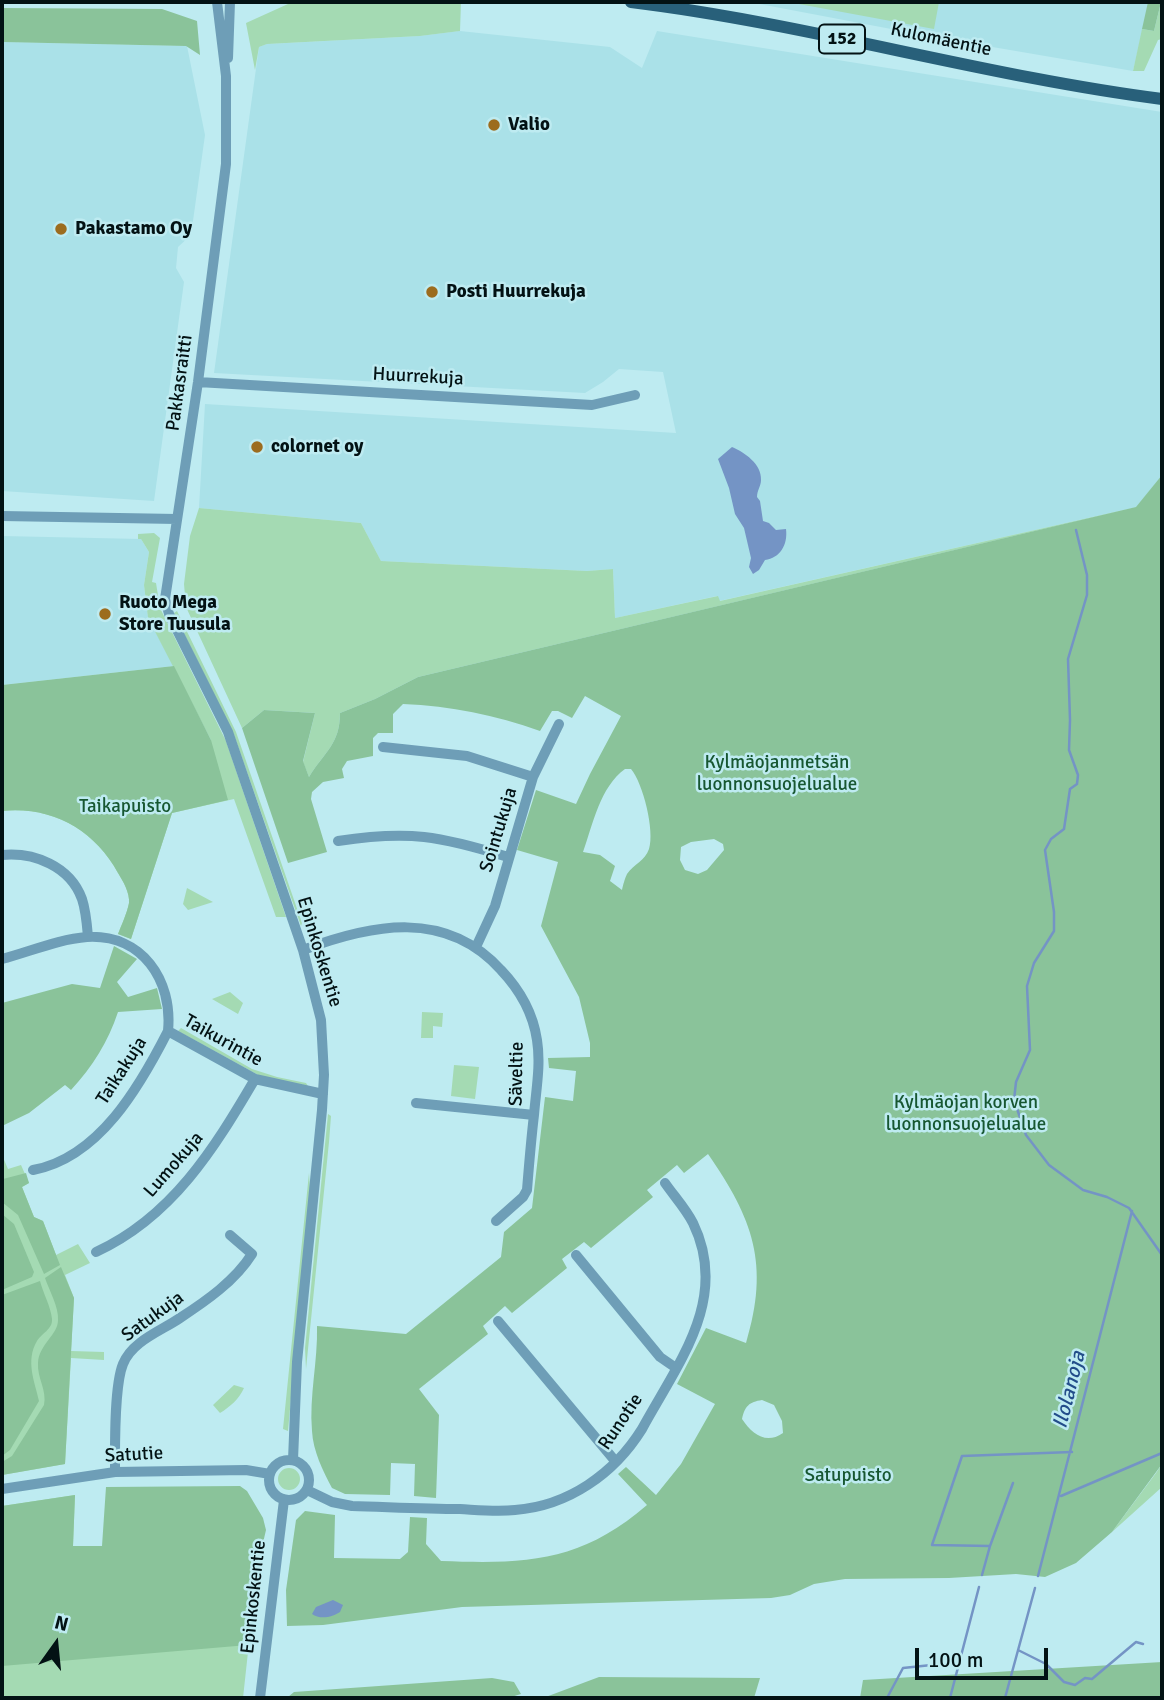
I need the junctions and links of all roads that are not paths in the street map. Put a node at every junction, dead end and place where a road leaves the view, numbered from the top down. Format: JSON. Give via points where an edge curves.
{"nodes":[{"id":1,"x":218,"y":2,"type":"edge"},
{"id":2,"x":230,"y":2,"type":"edge"},
{"id":3,"x":631,"y":2,"type":"edge"},
{"id":4,"x":226,"y":76,"type":"junction"},
{"id":5,"x":1162,"y":99,"type":"edge"},
{"id":6,"x":198,"y":382,"type":"junction"},
{"id":7,"x":635,"y":395,"type":"dead end"},
{"id":8,"x":2,"y":516,"type":"edge"},
{"id":9,"x":177,"y":519,"type":"junction"},
{"id":10,"x":559,"y":724,"type":"dead end"},
{"id":11,"x":383,"y":747,"type":"dead end"},
{"id":12,"x":534,"y":777,"type":"junction"},
{"id":13,"x":338,"y":841,"type":"dead end"},
{"id":14,"x":2,"y":855,"type":"edge"},
{"id":15,"x":508,"y":857,"type":"junction"},
{"id":16,"x":88,"y":937,"type":"junction"},
{"id":17,"x":476,"y":947,"type":"junction"},
{"id":18,"x":303,"y":950,"type":"junction"},
{"id":19,"x":2,"y":959,"type":"edge"},
{"id":20,"x":168,"y":1031,"type":"junction"},
{"id":21,"x":255,"y":1079,"type":"junction"},
{"id":22,"x":323,"y":1094,"type":"junction"},
{"id":23,"x":416,"y":1103,"type":"dead end"},
{"id":24,"x":534,"y":1115,"type":"junction"},
{"id":25,"x":33,"y":1170,"type":"dead end"},
{"id":26,"x":665,"y":1183,"type":"dead end"},
{"id":27,"x":496,"y":1221,"type":"dead end"},
{"id":28,"x":230,"y":1235,"type":"dead end"},
{"id":29,"x":96,"y":1252,"type":"dead end"},
{"id":30,"x":576,"y":1255,"type":"dead end"},
{"id":31,"x":498,"y":1321,"type":"dead end"},
{"id":32,"x":676,"y":1368,"type":"junction"},
{"id":33,"x":293,"y":1460,"type":"junction"},
{"id":34,"x":616,"y":1462,"type":"junction"},
{"id":35,"x":115,"y":1472,"type":"junction"},
{"id":36,"x":270,"y":1474,"type":"junction"},
{"id":37,"x":2,"y":1489,"type":"edge"},
{"id":38,"x":307,"y":1490,"type":"junction"},
{"id":39,"x":284,"y":1500,"type":"junction"},
{"id":40,"x":260,"y":1698,"type":"edge"}],
"edges":[{"from":1,"to":4,"type":"street","name":"Pakkasraitti"},
{"from":2,"to":4,"type":"street","name":"Pakkasraitti"},
{"from":3,"to":5,"type":"main road","name":"Kulomäentie","number":"152","via":[[748,19],[987,69]]},
{"from":4,"to":6,"type":"street","name":"Pakkasraitti","via":[[226,163]]},
{"from":6,"to":7,"type":"street","name":"Huurrekuja","via":[[592,405]]},
{"from":6,"to":9,"type":"street","name":"Pakkasraitti"},
{"from":8,"to":9,"type":"street"},
{"from":9,"to":18,"type":"street","name":"Epinkoskentie","via":[[166,584],[167,608],[228,732]]},
{"from":10,"to":12,"type":"street","name":"Sointukuja"},
{"from":11,"to":12,"type":"street","via":[[467,756]]},
{"from":12,"to":15,"type":"street","name":"Sointukuja"},
{"from":13,"to":15,"type":"street","via":[[422,835]]},
{"from":14,"to":16,"type":"street","via":[[37,858],[68,877],[82,899]]},
{"from":15,"to":17,"type":"street","name":"Sointukuja","via":[[495,906]]},
{"from":16,"to":19,"type":"street","name":"Taikurintie"},
{"from":16,"to":20,"type":"street","name":"Taikurintie","via":[[122,943],[146,959],[166,991]]},
{"from":17,"to":18,"type":"street","name":"Säveltie","via":[[436,930],[398,926]]},
{"from":17,"to":24,"type":"street","name":"Säveltie","via":[[513,983],[530,1013],[539,1056]]},
{"from":18,"to":22,"type":"street","name":"Epinkoskentie","via":[[321,1020]]},
{"from":20,"to":21,"type":"street","name":"Taikurintie"},
{"from":20,"to":25,"type":"street","name":"Taikakuja","via":[[110,1122],[51,1167]]},
{"from":21,"to":22,"type":"street","name":"Taikurintie"},
{"from":21,"to":29,"type":"street","name":"Lumokuja","via":[[220,1138],[181,1189],[140,1226]]},
{"from":22,"to":33,"type":"street","name":"Epinkoskentie"},
{"from":23,"to":24,"type":"street"},
{"from":24,"to":27,"type":"street","name":"Säveltie","via":[[527,1190]]},
{"from":26,"to":32,"type":"street","name":"Runotie","via":[[692,1220],[706,1265],[702,1314]]},
{"from":28,"to":35,"type":"street","name":"Satukuja","via":[[252,1254],[243,1267],[214,1295],[130,1352],[120,1373]]},
{"from":30,"to":32,"type":"street","via":[[660,1357]]},
{"from":31,"to":34,"type":"street"},
{"from":32,"to":34,"type":"street","name":"Runotie","via":[[637,1437]]},
{"from":33,"to":36,"type":"street","via":[[279,1462]]},
{"from":33,"to":38,"type":"street","via":[[306,1469]]},
{"from":34,"to":38,"type":"street","name":"Runotie","via":[[567,1496],[516,1510],[347,1506]]},
{"from":35,"to":36,"type":"street","name":"Satutie"},
{"from":35,"to":37,"type":"street","name":"Satutie"},
{"from":36,"to":39,"type":"street","via":[[270,1488]]},
{"from":38,"to":39,"type":"street","via":[[293,1501]]},
{"from":39,"to":40,"type":"street","name":"Epinkoskentie"}]}
